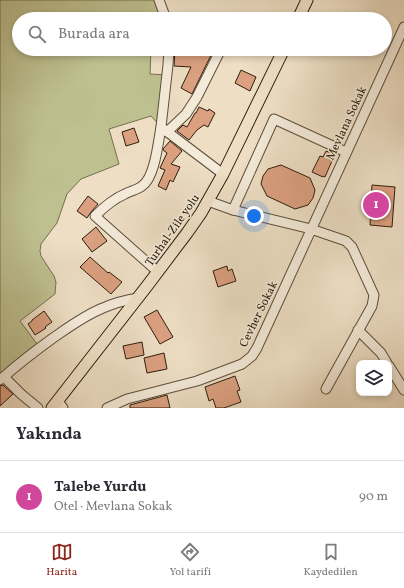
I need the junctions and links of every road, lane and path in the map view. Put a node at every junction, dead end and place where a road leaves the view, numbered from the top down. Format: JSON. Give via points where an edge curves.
{"nodes":[{"id":1,"x":159,"y":0,"type":"edge"},
{"id":2,"x":308,"y":0,"type":"edge"},
{"id":3,"x":163,"y":12,"type":"edge"},
{"id":4,"x":302,"y":12,"type":"edge"},
{"id":5,"x":404,"y":27,"type":"edge"},
{"id":6,"x":392,"y":53,"type":"edge"},
{"id":7,"x":169,"y":56,"type":"edge"},
{"id":8,"x":218,"y":56,"type":"edge"},
{"id":9,"x":281,"y":56,"type":"edge"},
{"id":10,"x":391,"y":56,"type":"edge"},
{"id":11,"x":164,"y":130,"type":"junction"},
{"id":12,"x":346,"y":152,"type":"junction"},
{"id":13,"x":223,"y":174,"type":"junction"},
{"id":14,"x":208,"y":201,"type":"junction"},
{"id":15,"x":233,"y":210,"type":"junction"},
{"id":16,"x":311,"y":229,"type":"junction"},
{"id":17,"x":158,"y":272,"type":"junction"},
{"id":18,"x":138,"y":298,"type":"junction"},
{"id":19,"x":358,"y":330,"type":"junction"},
{"id":20,"x":385,"y":360,"type":"edge"},
{"id":21,"x":392,"y":371,"type":"edge"},
{"id":22,"x":2,"y":378,"type":"edge"},
{"id":23,"x":326,"y":389,"type":"dead end"},
{"id":24,"x":404,"y":390,"type":"edge"},
{"id":25,"x":58,"y":406,"type":"edge"},
{"id":26,"x":38,"y":408,"type":"edge"},
{"id":27,"x":107,"y":408,"type":"edge"}],
"edges":[{"from":1,"to":3,"type":"street"},
{"from":2,"to":4,"type":"main road"},
{"from":5,"to":6,"type":"street","name":"Mevlana Sokak"},
{"from":7,"to":11,"type":"street"},
{"from":8,"to":11,"type":"street","via":[[186,114]]},
{"from":9,"to":13,"type":"main road","name":"Turhal-Zile yolu"},
{"from":10,"to":12,"type":"street","name":"Mevlana Sokak"},
{"from":11,"to":13,"type":"street"},
{"from":11,"to":17,"type":"street","via":[[147,182],[137,190],[126,193],[104,206],[95,216]]},
{"from":12,"to":15,"type":"street","via":[[274,119]]},
{"from":12,"to":16,"type":"street","name":"Mevlana Sokak"},
{"from":13,"to":14,"type":"main road","name":"Turhal-Zile yolu"},
{"from":14,"to":15,"type":"street"},
{"from":14,"to":17,"type":"main road","name":"Turhal-Zile yolu","via":[[188,233]]},
{"from":15,"to":16,"type":"street"},
{"from":16,"to":19,"type":"street","via":[[346,241],[354,250],[374,295],[372,306]]},
{"from":16,"to":27,"type":"street","name":"Cevher Sokak","via":[[256,348],[248,360],[197,381],[127,399]]},
{"from":17,"to":18,"type":"main road","name":"Turhal-Zile yolu"},
{"from":18,"to":22,"type":"street","via":[[119,302],[90,314],[70,326]]},
{"from":18,"to":25,"type":"main road","name":"Turhal-Zile yolu"},
{"from":19,"to":20,"type":"street"},
{"from":19,"to":23,"type":"street"},
{"from":21,"to":24,"type":"street"},
{"from":22,"to":26,"type":"street"}]}
